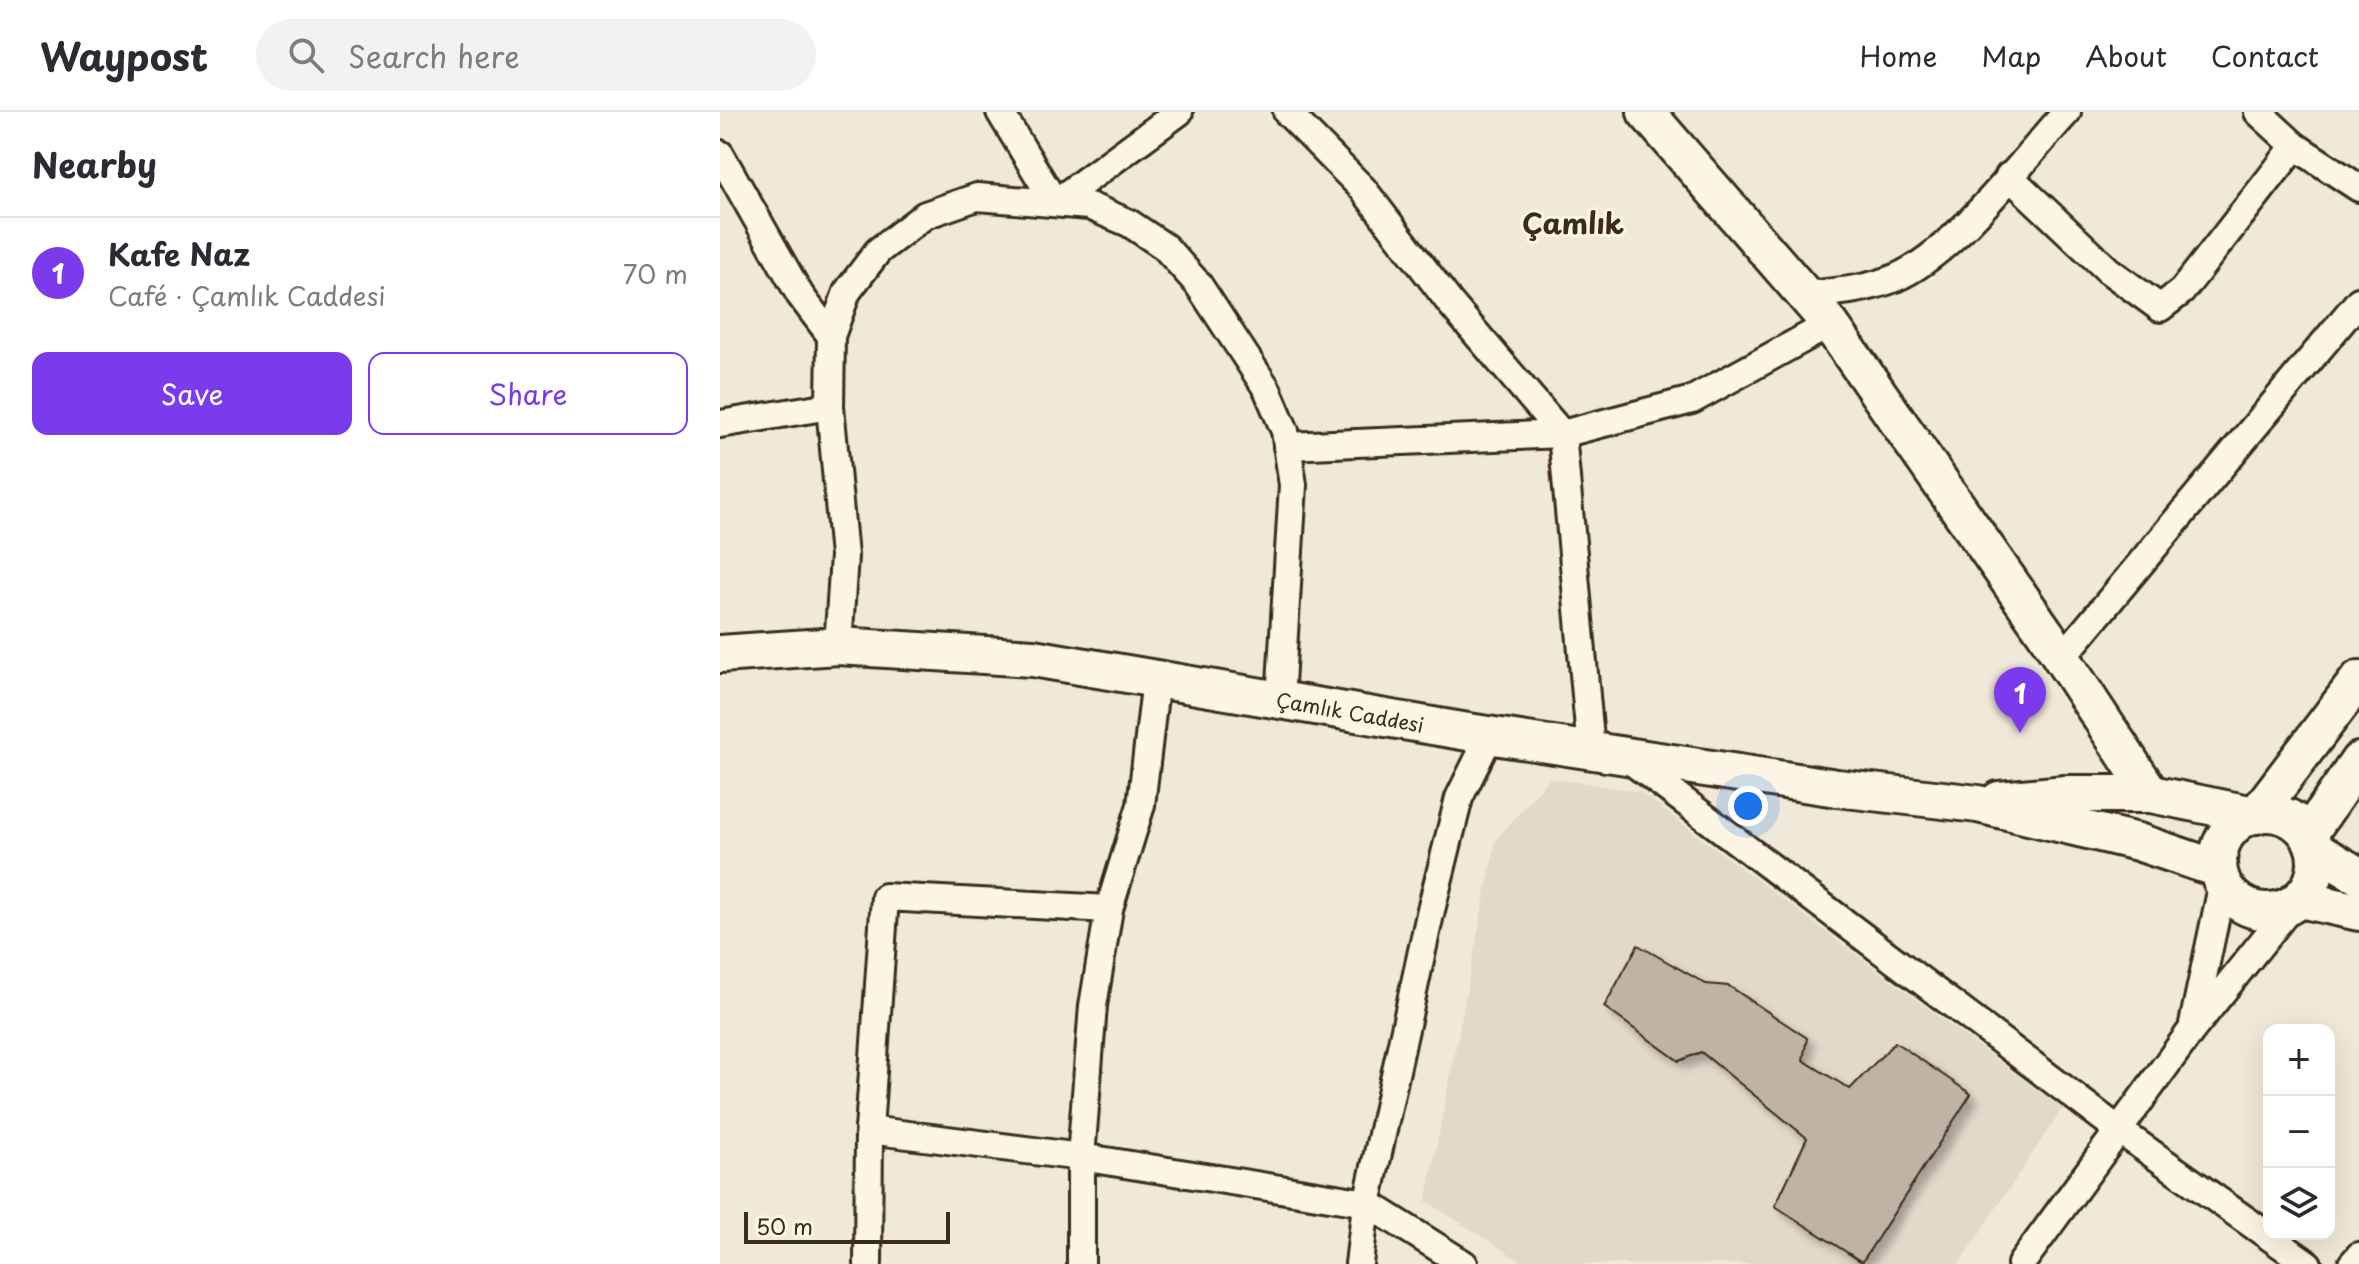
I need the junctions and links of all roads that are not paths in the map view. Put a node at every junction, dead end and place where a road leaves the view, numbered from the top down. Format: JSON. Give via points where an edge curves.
{"nodes":[{"id":1,"x":1000,"y":112,"type":"edge"},
{"id":2,"x":1179,"y":112,"type":"edge"},
{"id":3,"x":1287,"y":112,"type":"edge"},
{"id":4,"x":1646,"y":112,"type":"edge"},
{"id":5,"x":2258,"y":112,"type":"edge"},
{"id":6,"x":2061,"y":114,"type":"edge"},
{"id":7,"x":2295,"y":146,"type":"junction"},
{"id":8,"x":720,"y":154,"type":"edge"},
{"id":9,"x":2009,"y":176,"type":"junction"},
{"id":10,"x":2359,"y":188,"type":"edge"},
{"id":11,"x":1055,"y":203,"type":"junction"},
{"id":12,"x":1805,"y":295,"type":"junction"},
{"id":13,"x":2359,"y":301,"type":"edge"},
{"id":14,"x":1830,"y":324,"type":"junction"},
{"id":15,"x":831,"y":336,"type":"junction"},
{"id":16,"x":830,"y":406,"type":"junction"},
{"id":17,"x":720,"y":424,"type":"edge"},
{"id":18,"x":1562,"y":434,"type":"junction"},
{"id":19,"x":1287,"y":446,"type":"junction"},
{"id":20,"x":838,"y":646,"type":"junction"},
{"id":21,"x":720,"y":654,"type":"edge"},
{"id":22,"x":2061,"y":659,"type":"junction"},
{"id":23,"x":1156,"y":679,"type":"junction"},
{"id":24,"x":2359,"y":679,"type":"edge"},
{"id":25,"x":1280,"y":700,"type":"junction"},
{"id":26,"x":1490,"y":735,"type":"junction"},
{"id":27,"x":1607,"y":753,"type":"junction"},
{"id":28,"x":2359,"y":761,"type":"edge"},
{"id":29,"x":2151,"y":794,"type":"junction"},
{"id":30,"x":1978,"y":804,"type":"junction"},
{"id":31,"x":2255,"y":815,"type":"junction"},
{"id":32,"x":2311,"y":843,"type":"junction"},
{"id":33,"x":2220,"y":875,"type":"junction"},
{"id":34,"x":2359,"y":876,"type":"edge"},
{"id":35,"x":2296,"y":901,"type":"junction"},
{"id":36,"x":1109,"y":909,"type":"junction"},
{"id":37,"x":2359,"y":912,"type":"edge"},
{"id":38,"x":2191,"y":1031,"type":"junction"},
{"id":39,"x":869,"y":1130,"type":"junction"},
{"id":40,"x":2120,"y":1131,"type":"junction"},
{"id":41,"x":1081,"y":1157,"type":"junction"},
{"id":42,"x":1367,"y":1203,"type":"junction"},
{"id":43,"x":2359,"y":1256,"type":"edge"},
{"id":44,"x":868,"y":1264,"type":"edge"},
{"id":45,"x":1081,"y":1264,"type":"edge"},
{"id":46,"x":1359,"y":1264,"type":"edge"},
{"id":47,"x":1464,"y":1264,"type":"edge"},
{"id":48,"x":2021,"y":1264,"type":"edge"},
{"id":49,"x":2308,"y":1264,"type":"edge"},
{"id":50,"x":2352,"y":1264,"type":"edge"}],
"edges":[{"from":1,"to":11,"type":"street"},
{"from":2,"to":11,"type":"street"},
{"from":3,"to":18,"type":"street","via":[[1363,189],[1451,304]]},
{"from":4,"to":12,"type":"street"},
{"from":5,"to":7,"type":"street"},
{"from":6,"to":9,"type":"street"},
{"from":7,"to":9,"type":"street","via":[[2182,291],[2160,308],[2108,270]]},
{"from":7,"to":10,"type":"street"},
{"from":8,"to":15,"type":"street","via":[[800,295]]},
{"from":9,"to":12,"type":"street","via":[[1939,251],[1896,277],[1853,290]]},
{"from":11,"to":15,"type":"street","via":[[977,197],[925,215],[878,251],[847,292]]},
{"from":11,"to":19,"type":"street","via":[[1089,206],[1129,223],[1165,247],[1198,284],[1267,389]]},
{"from":12,"to":14,"type":"street"},
{"from":13,"to":22,"type":"street"},
{"from":14,"to":18,"type":"street","via":[[1692,400]]},
{"from":14,"to":22,"type":"street"},
{"from":15,"to":16,"type":"street"},
{"from":16,"to":17,"type":"street"},
{"from":16,"to":20,"type":"street","via":[[844,556]]},
{"from":18,"to":19,"type":"street"},
{"from":18,"to":27,"type":"street"},
{"from":19,"to":25,"type":"street","via":[[1293,485]]},
{"from":20,"to":21,"type":"street","name":"Çamlık Caddesi"},
{"from":20,"to":23,"type":"street","name":"Çamlık Caddesi","via":[[1033,658]]},
{"from":22,"to":29,"type":"street"},
{"from":23,"to":25,"type":"street","name":"Çamlık Caddesi"},
{"from":23,"to":36,"type":"street","via":[[1141,805]]},
{"from":24,"to":31,"type":"street"},
{"from":25,"to":26,"type":"street","name":"Çamlık Caddesi"},
{"from":26,"to":27,"type":"street","name":"Çamlık Caddesi"},
{"from":26,"to":42,"type":"street","via":[[1459,798]]},
{"from":27,"to":30,"type":"street","name":"Çamlık Caddesi"},
{"from":27,"to":40,"type":"street"},
{"from":28,"to":32,"type":"street"},
{"from":29,"to":30,"type":"street","via":[[2021,796]]},
{"from":29,"to":31,"type":"street"},
{"from":30,"to":33,"type":"street","via":[[2138,842]]},
{"from":31,"to":32,"type":"street","via":[[2284,816]]},
{"from":31,"to":33,"type":"street","via":[[2225,836]]},
{"from":32,"to":34,"type":"street"},
{"from":32,"to":35,"type":"street","via":[[2313,880]]},
{"from":33,"to":35,"type":"street","via":[[2234,898],[2248,907],[2263,911]]},
{"from":33,"to":38,"type":"street"},
{"from":35,"to":37,"type":"street"},
{"from":35,"to":38,"type":"street"},
{"from":36,"to":39,"type":"street","via":[[885,897]]},
{"from":36,"to":41,"type":"street","via":[[1093,1006]]},
{"from":38,"to":40,"type":"street"},
{"from":39,"to":41,"type":"street"},
{"from":39,"to":44,"type":"street"},
{"from":40,"to":48,"type":"street"},
{"from":40,"to":49,"type":"street"},
{"from":41,"to":42,"type":"street"},
{"from":41,"to":45,"type":"street"},
{"from":42,"to":46,"type":"street"},
{"from":42,"to":47,"type":"street"},
{"from":43,"to":50,"type":"street"}]}
